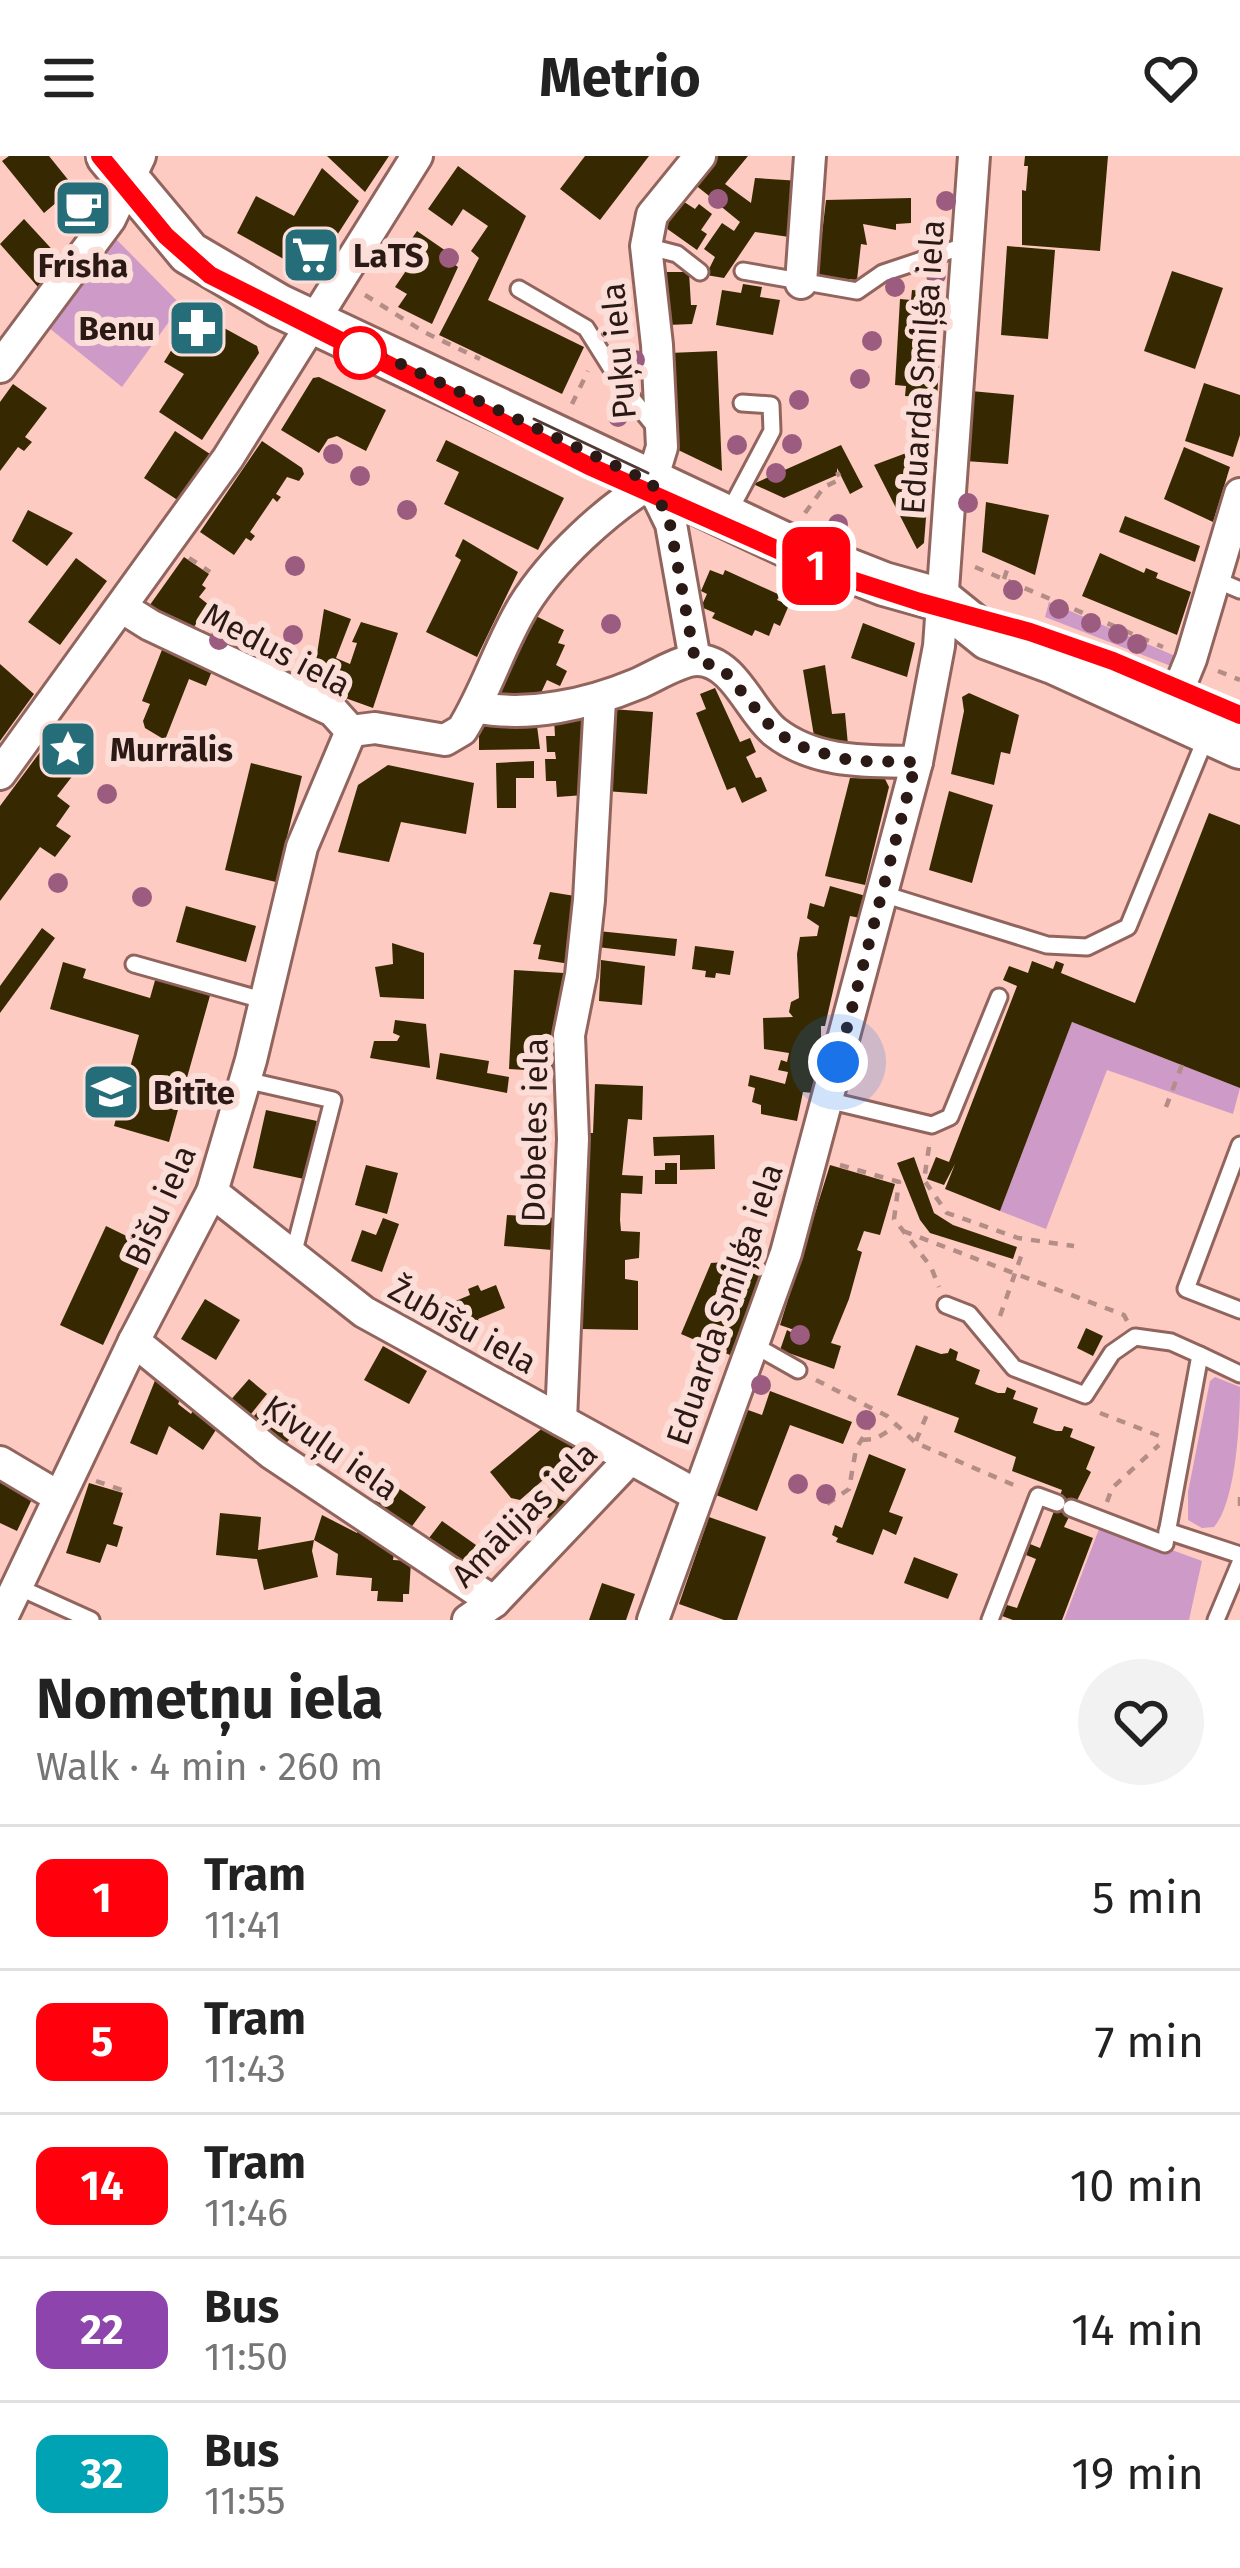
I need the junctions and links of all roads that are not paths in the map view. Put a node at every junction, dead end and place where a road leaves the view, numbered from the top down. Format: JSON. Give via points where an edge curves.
{"nodes":[{"id":1,"x":417,"y":156,"type":"edge"},
{"id":2,"x":700,"y":156,"type":"edge"},
{"id":3,"x":810,"y":156,"type":"edge"},
{"id":4,"x":974,"y":156,"type":"edge"},
{"id":5,"x":125,"y":164,"type":"edge"},
{"id":6,"x":967,"y":245,"type":"junction"},
{"id":7,"x":646,"y":246,"type":"junction"},
{"id":8,"x":743,"y":271,"type":"dead end"},
{"id":9,"x":700,"y":272,"type":"dead end"},
{"id":10,"x":801,"y":283,"type":"junction"},
{"id":11,"x":519,"y":289,"type":"dead end"},
{"id":12,"x":310,"y":321,"type":"junction"},
{"id":13,"x":0,"y":367,"type":"edge"},
{"id":14,"x":742,"y":403,"type":"dead end"},
{"id":15,"x":661,"y":435,"type":"junction"},
{"id":16,"x":652,"y":483,"type":"junction"},
{"id":17,"x":1240,"y":494,"type":"edge"},
{"id":18,"x":727,"y":517,"type":"junction"},
{"id":19,"x":1227,"y":584,"type":"edge"},
{"id":20,"x":941,"y":600,"type":"junction"},
{"id":21,"x":123,"y":608,"type":"junction"},
{"id":22,"x":695,"y":660,"type":"junction"},
{"id":23,"x":600,"y":700,"type":"junction"},
{"id":24,"x":476,"y":706,"type":"junction"},
{"id":25,"x":1168,"y":716,"type":"junction"},
{"id":26,"x":351,"y":731,"type":"junction"},
{"id":27,"x":1224,"y":740,"type":"edge"},
{"id":28,"x":916,"y":762,"type":"junction"},
{"id":29,"x":0,"y":774,"type":"edge"},
{"id":30,"x":884,"y":894,"type":"junction"},
{"id":31,"x":134,"y":964,"type":"dead end"},
{"id":32,"x":999,"y":997,"type":"dead end"},
{"id":33,"x":266,"y":1001,"type":"junction"},
{"id":34,"x":245,"y":1080,"type":"junction"},
{"id":35,"x":827,"y":1100,"type":"junction"},
{"id":36,"x":1240,"y":1145,"type":"edge"},
{"id":37,"x":212,"y":1192,"type":"junction"},
{"id":38,"x":292,"y":1256,"type":"junction"},
{"id":39,"x":946,"y":1305,"type":"road end"},
{"id":40,"x":1240,"y":1310,"type":"edge"},
{"id":41,"x":134,"y":1341,"type":"junction"},
{"id":42,"x":752,"y":1344,"type":"junction"},
{"id":43,"x":1200,"y":1355,"type":"junction"},
{"id":44,"x":798,"y":1370,"type":"road end"},
{"id":45,"x":1240,"y":1373,"type":"edge"},
{"id":46,"x":561,"y":1420,"type":"junction"},
{"id":47,"x":630,"y":1459,"type":"junction"},
{"id":48,"x":0,"y":1462,"type":"edge"},
{"id":49,"x":695,"y":1494,"type":"junction"},
{"id":50,"x":59,"y":1497,"type":"junction"},
{"id":51,"x":1167,"y":1531,"type":"junction"},
{"id":52,"x":1240,"y":1559,"type":"edge"},
{"id":53,"x":18,"y":1587,"type":"junction"},
{"id":54,"x":481,"y":1611,"type":"edge"},
{"id":55,"x":1,"y":1620,"type":"edge"},
{"id":56,"x":91,"y":1620,"type":"edge"},
{"id":57,"x":652,"y":1620,"type":"edge"},
{"id":58,"x":990,"y":1620,"type":"edge"},
{"id":59,"x":1216,"y":1620,"type":"edge"}],
"edges":[{"from":1,"to":12,"type":"street"},
{"from":2,"to":7,"type":"street","name":"Puķu iela","via":[[652,215]]},
{"from":3,"to":10,"type":"street"},
{"from":4,"to":6,"type":"street","name":"Eduarda Smiļģa iela"},
{"from":5,"to":12,"type":"main road","via":[[189,253]]},
{"from":5,"to":13,"type":"street","via":[[110,219]]},
{"from":6,"to":10,"type":"lane","via":[[883,273],[857,291]]},
{"from":6,"to":20,"type":"street","name":"Eduarda Smiļģa iela"},
{"from":7,"to":9,"type":"lane","via":[[677,254]]},
{"from":7,"to":15,"type":"street","name":"Puķu iela"},
{"from":8,"to":10,"type":"lane"},
{"from":11,"to":15,"type":"lane","via":[[586,328]]},
{"from":12,"to":16,"type":"main road"},
{"from":12,"to":21,"type":"street","via":[[228,458]]},
{"from":14,"to":18,"type":"lane","via":[[771,405],[772,431]]},
{"from":15,"to":16,"type":"street","name":"Puķu iela"},
{"from":16,"to":18,"type":"main road"},
{"from":16,"to":22,"type":"street","via":[[670,524]]},
{"from":16,"to":24,"type":"street","via":[[608,512],[536,588]]},
{"from":17,"to":19,"type":"street"},
{"from":18,"to":20,"type":"main road"},
{"from":19,"to":25,"type":"street"},
{"from":20,"to":25,"type":"main road","via":[[988,638]]},
{"from":20,"to":28,"type":"street","name":"Eduarda Smiļģa iela"},
{"from":21,"to":26,"type":"street","name":"Medus iela","via":[[333,711]]},
{"from":21,"to":29,"type":"street"},
{"from":22,"to":23,"type":"street"},
{"from":22,"to":28,"type":"street","via":[[722,668],[775,732],[807,749],[853,761]]},
{"from":23,"to":24,"type":"street","via":[[500,712]]},
{"from":23,"to":46,"type":"street","name":"Dobeles iela","via":[[590,900],[569,1035],[573,1139]]},
{"from":24,"to":26,"type":"street","name":"Medus iela","via":[[445,740]]},
{"from":25,"to":27,"type":"main road"},
{"from":26,"to":33,"type":"street","name":"Bišu iela","via":[[302,847]]},
{"from":27,"to":30,"type":"lane","via":[[1128,927],[1087,947],[1047,945]]},
{"from":28,"to":30,"type":"street","name":"Eduarda Smiļģa iela"},
{"from":30,"to":35,"type":"street","name":"Eduarda Smiļģa iela"},
{"from":31,"to":33,"type":"lane"},
{"from":32,"to":35,"type":"lane","via":[[950,1117],[932,1125]]},
{"from":33,"to":34,"type":"street","name":"Bišu iela"},
{"from":34,"to":37,"type":"street","name":"Bišu iela"},
{"from":34,"to":38,"type":"lane","via":[[333,1100]]},
{"from":35,"to":42,"type":"street","name":"Eduarda Smiļģa iela"},
{"from":36,"to":40,"type":"lane","via":[[1186,1289]]},
{"from":37,"to":38,"type":"street","name":"Žubīšu iela"},
{"from":37,"to":41,"type":"street","name":"Bišu iela"},
{"from":38,"to":46,"type":"street","name":"Žubīšu iela","via":[[364,1312]]},
{"from":39,"to":43,"type":"lane","via":[[969,1314],[1014,1368],[1085,1394],[1112,1352],[1135,1336]]},
{"from":41,"to":50,"type":"street","name":"Bišu iela"},
{"from":41,"to":54,"type":"street","name":"Ķivuļu iela"},
{"from":42,"to":44,"type":"lane"},
{"from":42,"to":49,"type":"street","name":"Eduarda Smiļģa iela"},
{"from":43,"to":45,"type":"lane"},
{"from":43,"to":51,"type":"lane"},
{"from":46,"to":47,"type":"street","name":"Žubīšu iela"},
{"from":47,"to":49,"type":"street","name":"Žubīšu iela"},
{"from":47,"to":54,"type":"street","name":"Amālijas iela"},
{"from":48,"to":50,"type":"street"},
{"from":49,"to":57,"type":"street","name":"Eduarda Smiļģa iela"},
{"from":50,"to":53,"type":"street","name":"Bišu iela"},
{"from":51,"to":52,"type":"lane"},
{"from":51,"to":58,"type":"lane","via":[[1165,1544],[1038,1496]]},
{"from":52,"to":59,"type":"lane"},
{"from":53,"to":55,"type":"street","name":"Bišu iela"},
{"from":53,"to":56,"type":"lane"}]}
